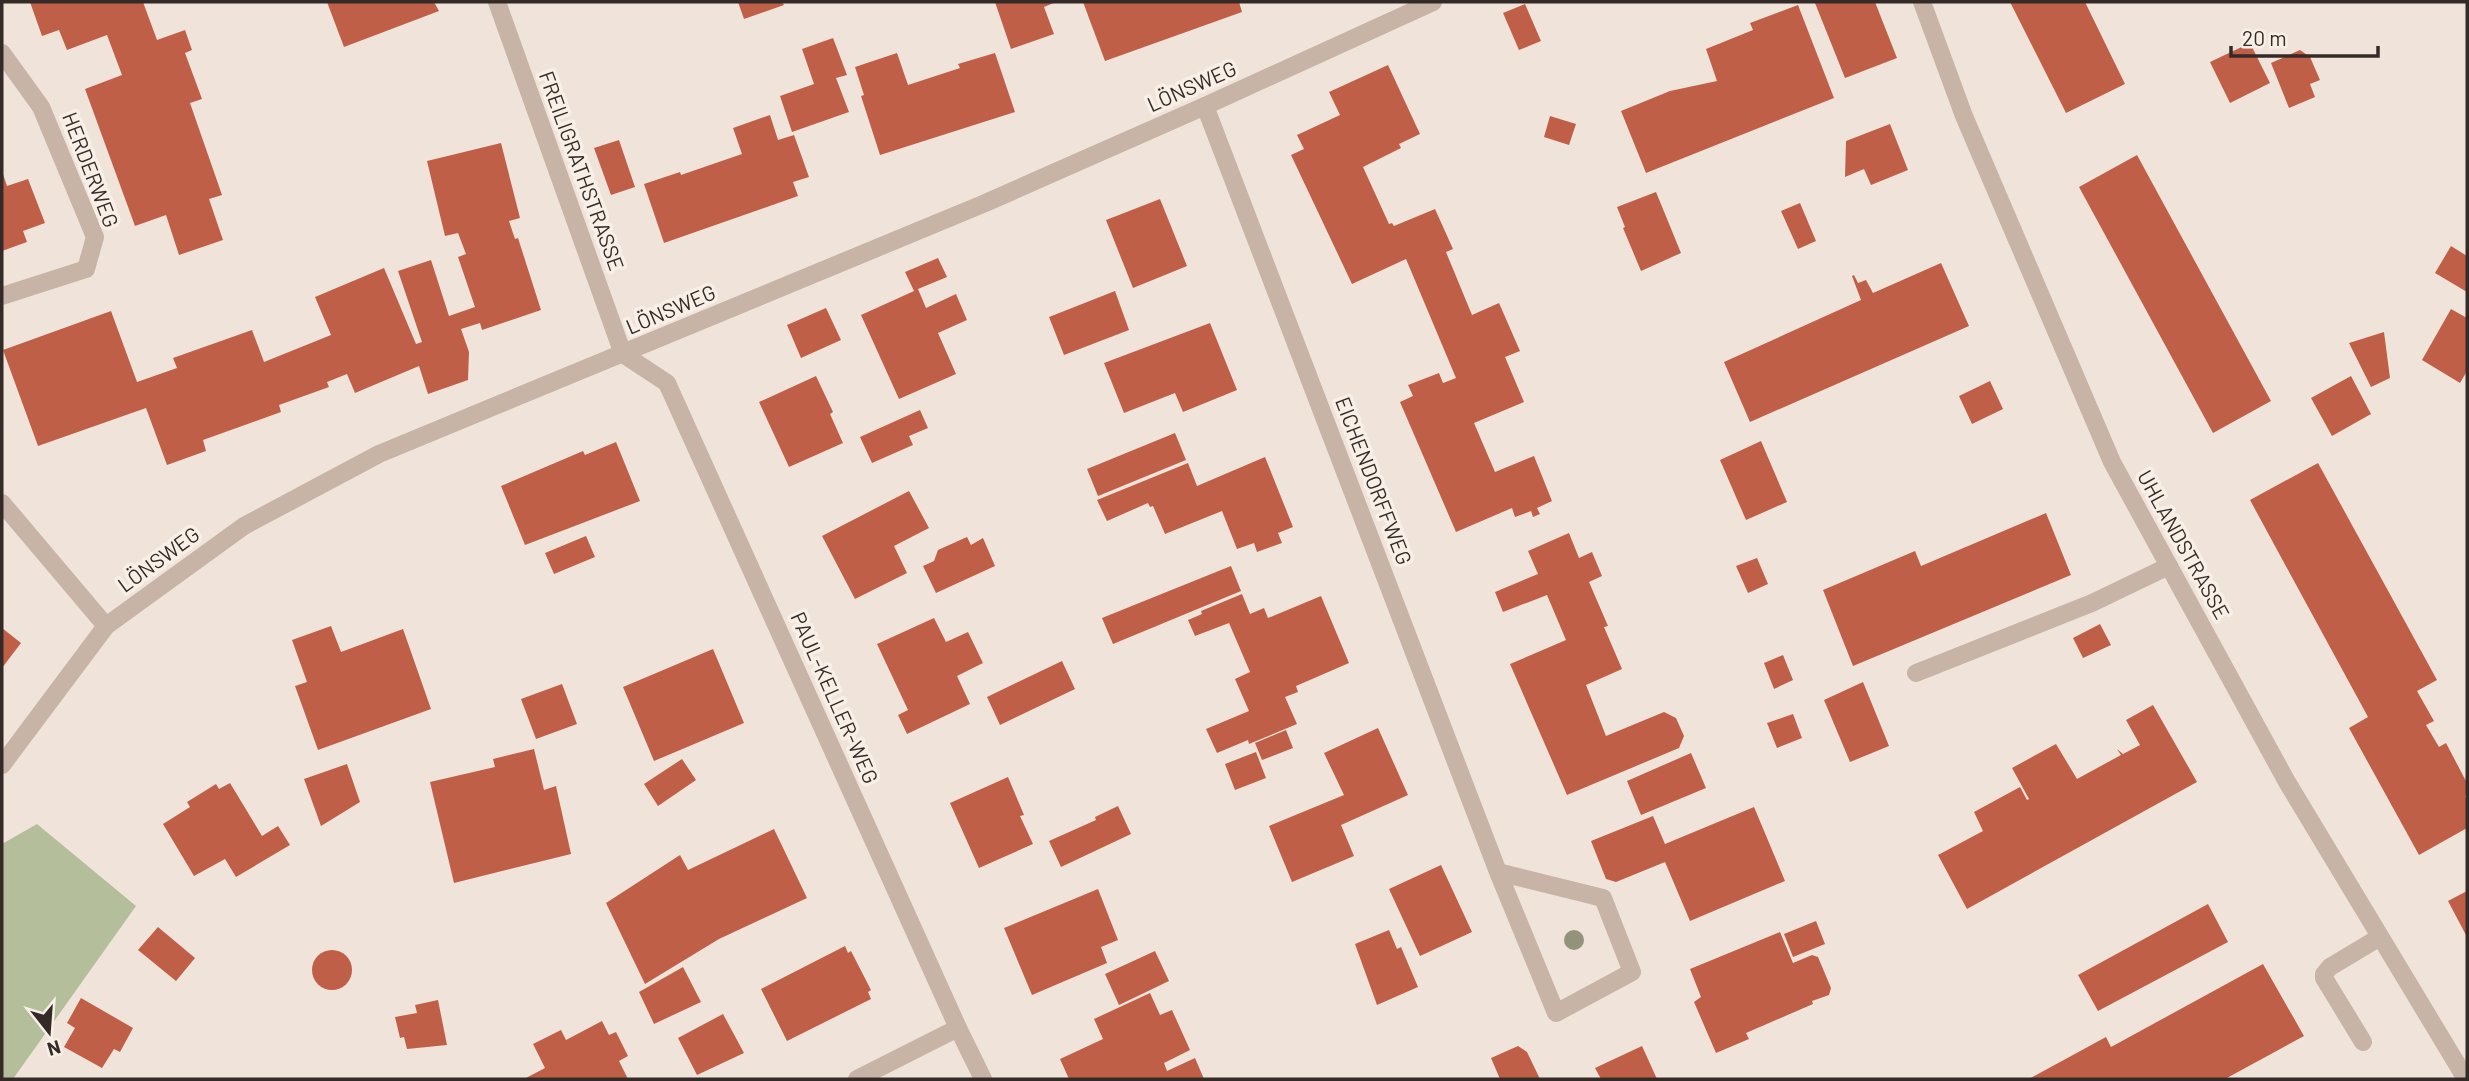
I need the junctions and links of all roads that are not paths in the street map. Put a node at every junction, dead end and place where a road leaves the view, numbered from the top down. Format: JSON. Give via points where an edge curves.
{"nodes":[{"id":1,"x":497,"y":2,"type":"edge"},
{"id":2,"x":1433,"y":2,"type":"edge"},
{"id":3,"x":1923,"y":2,"type":"edge"},
{"id":4,"x":2,"y":53,"type":"edge"},
{"id":5,"x":1205,"y":106,"type":"junction"},
{"id":6,"x":2,"y":296,"type":"edge"},
{"id":7,"x":623,"y":354,"type":"junction"},
{"id":8,"x":2,"y":503,"type":"edge"},
{"id":9,"x":2169,"y":566,"type":"junction"},
{"id":10,"x":106,"y":626,"type":"junction"},
{"id":11,"x":1916,"y":673,"type":"dead end"},
{"id":12,"x":2,"y":765,"type":"edge"},
{"id":13,"x":1498,"y":872,"type":"junction"},
{"id":14,"x":2380,"y":937,"type":"junction"},
{"id":15,"x":958,"y":1028,"type":"junction"},
{"id":16,"x":2363,"y":1042,"type":"dead end"},
{"id":17,"x":857,"y":1079,"type":"edge"},
{"id":18,"x":983,"y":1079,"type":"edge"},
{"id":19,"x":2466,"y":1079,"type":"edge"}],
"edges":[{"from":1,"to":7,"type":"street","name":"FREILIGRATHSTRASSE"},
{"from":2,"to":5,"type":"street","name":"LÖNSWEG"},
{"from":3,"to":9,"type":"street","name":"UHLANDSTRASSE","via":[[1964,116],[2112,462]]},
{"from":4,"to":6,"type":"street","name":"HERDERWEG","via":[[41,107],[95,237],[86,269]]},
{"from":5,"to":7,"type":"street","name":"LÖNSWEG"},
{"from":5,"to":13,"type":"street","name":"EICHENDORFFWEG"},
{"from":7,"to":10,"type":"street","name":"LÖNSWEG","via":[[379,454],[244,527]]},
{"from":7,"to":15,"type":"street","name":"PAUL-KELLER-WEG","via":[[667,383]]},
{"from":8,"to":10,"type":"street"},
{"from":9,"to":11,"type":"street","via":[[2092,603]]},
{"from":9,"to":14,"type":"street","name":"UHLANDSTRASSE","via":[[2287,782]]},
{"from":10,"to":12,"type":"street","name":"LÖNSWEG"},
{"from":13,"to":13,"type":"street","name":"EICHENDORFFWEG","via":[[1556,1013],[1632,972],[1603,898]]},
{"from":14,"to":16,"type":"street","via":[[2324,974]]},
{"from":14,"to":19,"type":"street","name":"UHLANDSTRASSE"},
{"from":15,"to":17,"type":"street"},
{"from":15,"to":18,"type":"street","name":"PAUL-KELLER-WEG"}]}
